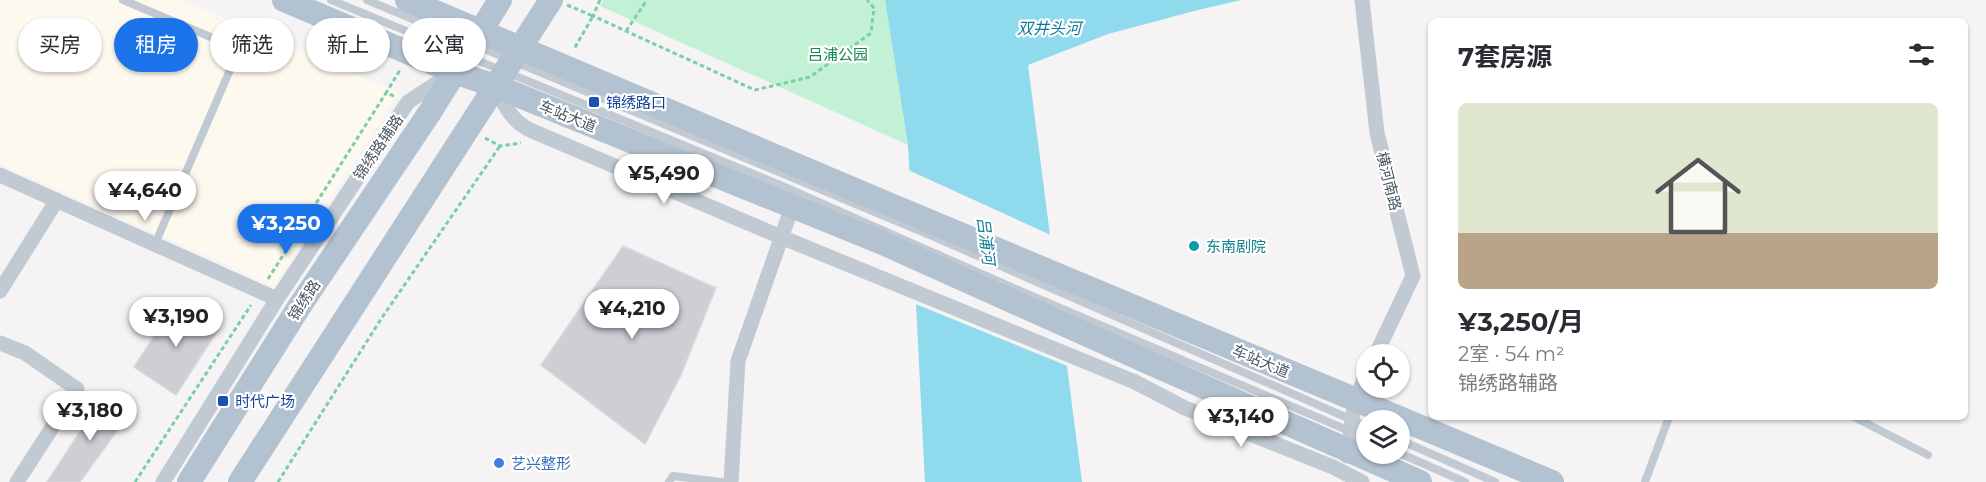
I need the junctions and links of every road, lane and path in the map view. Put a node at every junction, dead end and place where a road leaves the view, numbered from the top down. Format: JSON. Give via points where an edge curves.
{"nodes":[{"id":1,"x":123,"y":0,"type":"edge"},
{"id":2,"x":284,"y":0,"type":"edge"},
{"id":3,"x":331,"y":0,"type":"edge"},
{"id":4,"x":367,"y":0,"type":"edge"},
{"id":5,"x":407,"y":0,"type":"edge"},
{"id":6,"x":500,"y":0,"type":"edge"},
{"id":7,"x":551,"y":0,"type":"edge"},
{"id":8,"x":600,"y":0,"type":"edge"},
{"id":9,"x":647,"y":0,"type":"edge"},
{"id":10,"x":867,"y":0,"type":"edge"},
{"id":11,"x":1362,"y":0,"type":"edge"},
{"id":12,"x":403,"y":18,"type":"edge"},
{"id":13,"x":429,"y":18,"type":"edge"},
{"id":14,"x":486,"y":22,"type":"edge"},
{"id":15,"x":402,"y":26,"type":"edge"},
{"id":16,"x":626,"y":31,"type":"junction"},
{"id":17,"x":402,"y":32,"type":"edge"},
{"id":18,"x":486,"y":58,"type":"edge"},
{"id":19,"x":486,"y":58,"type":"edge"},
{"id":20,"x":508,"y":67,"type":"junction"},
{"id":21,"x":443,"y":72,"type":"edge"},
{"id":22,"x":455,"y":72,"type":"edge"},
{"id":23,"x":500,"y":146,"type":"dead end"},
{"id":24,"x":2,"y":179,"type":"edge"},
{"id":25,"x":57,"y":200,"type":"junction"},
{"id":26,"x":792,"y":207,"type":"junction"},
{"id":27,"x":781,"y":237,"type":"junction"},
{"id":28,"x":155,"y":244,"type":"junction"},
{"id":29,"x":0,"y":291,"type":"edge"},
{"id":30,"x":277,"y":299,"type":"junction"},
{"id":31,"x":0,"y":343,"type":"edge"},
{"id":32,"x":1381,"y":344,"type":"edge"},
{"id":33,"x":1142,"y":373,"type":"junction"},
{"id":34,"x":1361,"y":398,"type":"edge"},
{"id":35,"x":1668,"y":420,"type":"edge"},
{"id":36,"x":1860,"y":420,"type":"edge"},
{"id":37,"x":1351,"y":442,"type":"edge"},
{"id":38,"x":1410,"y":444,"type":"edge"},
{"id":39,"x":1928,"y":455,"type":"dead end"},
{"id":40,"x":1410,"y":458,"type":"edge"},
{"id":41,"x":17,"y":482,"type":"edge"},
{"id":42,"x":163,"y":482,"type":"edge"},
{"id":43,"x":189,"y":482,"type":"edge"},
{"id":44,"x":240,"y":482,"type":"edge"},
{"id":45,"x":278,"y":482,"type":"edge"},
{"id":46,"x":669,"y":482,"type":"edge"},
{"id":47,"x":721,"y":482,"type":"edge"},
{"id":48,"x":731,"y":482,"type":"edge"},
{"id":49,"x":1362,"y":482,"type":"edge"},
{"id":50,"x":1420,"y":482,"type":"edge"},
{"id":51,"x":1465,"y":482,"type":"edge"},
{"id":52,"x":1495,"y":482,"type":"edge"},
{"id":53,"x":1552,"y":482,"type":"edge"},
{"id":54,"x":1645,"y":482,"type":"edge"}],
"edges":[{"from":1,"to":28,"type":"lane","via":[[239,50]]},
{"from":2,"to":17,"type":"main road","name":"车站大道"},
{"from":3,"to":15,"type":"lane"},
{"from":4,"to":12,"type":"lane"},
{"from":5,"to":13,"type":"main road","name":"车站大道"},
{"from":6,"to":14,"type":"main road","name":"锦绣路"},
{"from":7,"to":20,"type":"main road"},
{"from":8,"to":16,"type":"path","via":[[593,16]]},
{"from":9,"to":16,"type":"path"},
{"from":10,"to":16,"type":"path","via":[[873,8],[871,33],[810,77],[755,90]]},
{"from":11,"to":32,"type":"street","name":"横河南路","via":[[1377,133],[1413,276]]},
{"from":18,"to":20,"type":"main road","name":"车站大道"},
{"from":19,"to":20,"type":"main road","name":"车站大道"},
{"from":20,"to":26,"type":"main road","name":"车站大道"},
{"from":20,"to":27,"type":"street","via":[[507,112],[523,126]]},
{"from":20,"to":37,"type":"lane","via":[[930,250]]},
{"from":20,"to":37,"type":"lane","via":[[932,236],[1043,285]]},
{"from":20,"to":37,"type":"main road","name":"车站大道","via":[[874,198],[1170,322]]},
{"from":20,"to":44,"type":"main road"},
{"from":21,"to":30,"type":"street","name":"锦绣路辅路","via":[[408,102]]},
{"from":22,"to":43,"type":"main road","name":"锦绣路"},
{"from":23,"to":45,"type":"path","via":[[381,319]]},
{"from":24,"to":25,"type":"street"},
{"from":25,"to":28,"type":"street"},
{"from":25,"to":29,"type":"street"},
{"from":26,"to":27,"type":"street"},
{"from":26,"to":33,"type":"main road","name":"车站大道","via":[[885,244]]},
{"from":27,"to":33,"type":"street","via":[[874,276]]},
{"from":27,"to":48,"type":"street","via":[[738,360]]},
{"from":28,"to":30,"type":"street"},
{"from":30,"to":42,"type":"street","name":"锦绣路辅路"},
{"from":31,"to":41,"type":"street","via":[[24,353],[77,390]]},
{"from":33,"to":37,"type":"main road","name":"车站大道"},
{"from":34,"to":37,"type":"street"},
{"from":35,"to":54,"type":"lane"},
{"from":36,"to":39,"type":"lane"},
{"from":37,"to":49,"type":"street"},
{"from":37,"to":50,"type":"main road","name":"车站大道"},
{"from":37,"to":53,"type":"main road","name":"车站大道"},
{"from":38,"to":52,"type":"lane"},
{"from":40,"to":51,"type":"lane"},
{"from":46,"to":47,"type":"lane","via":[[673,476]]}]}
